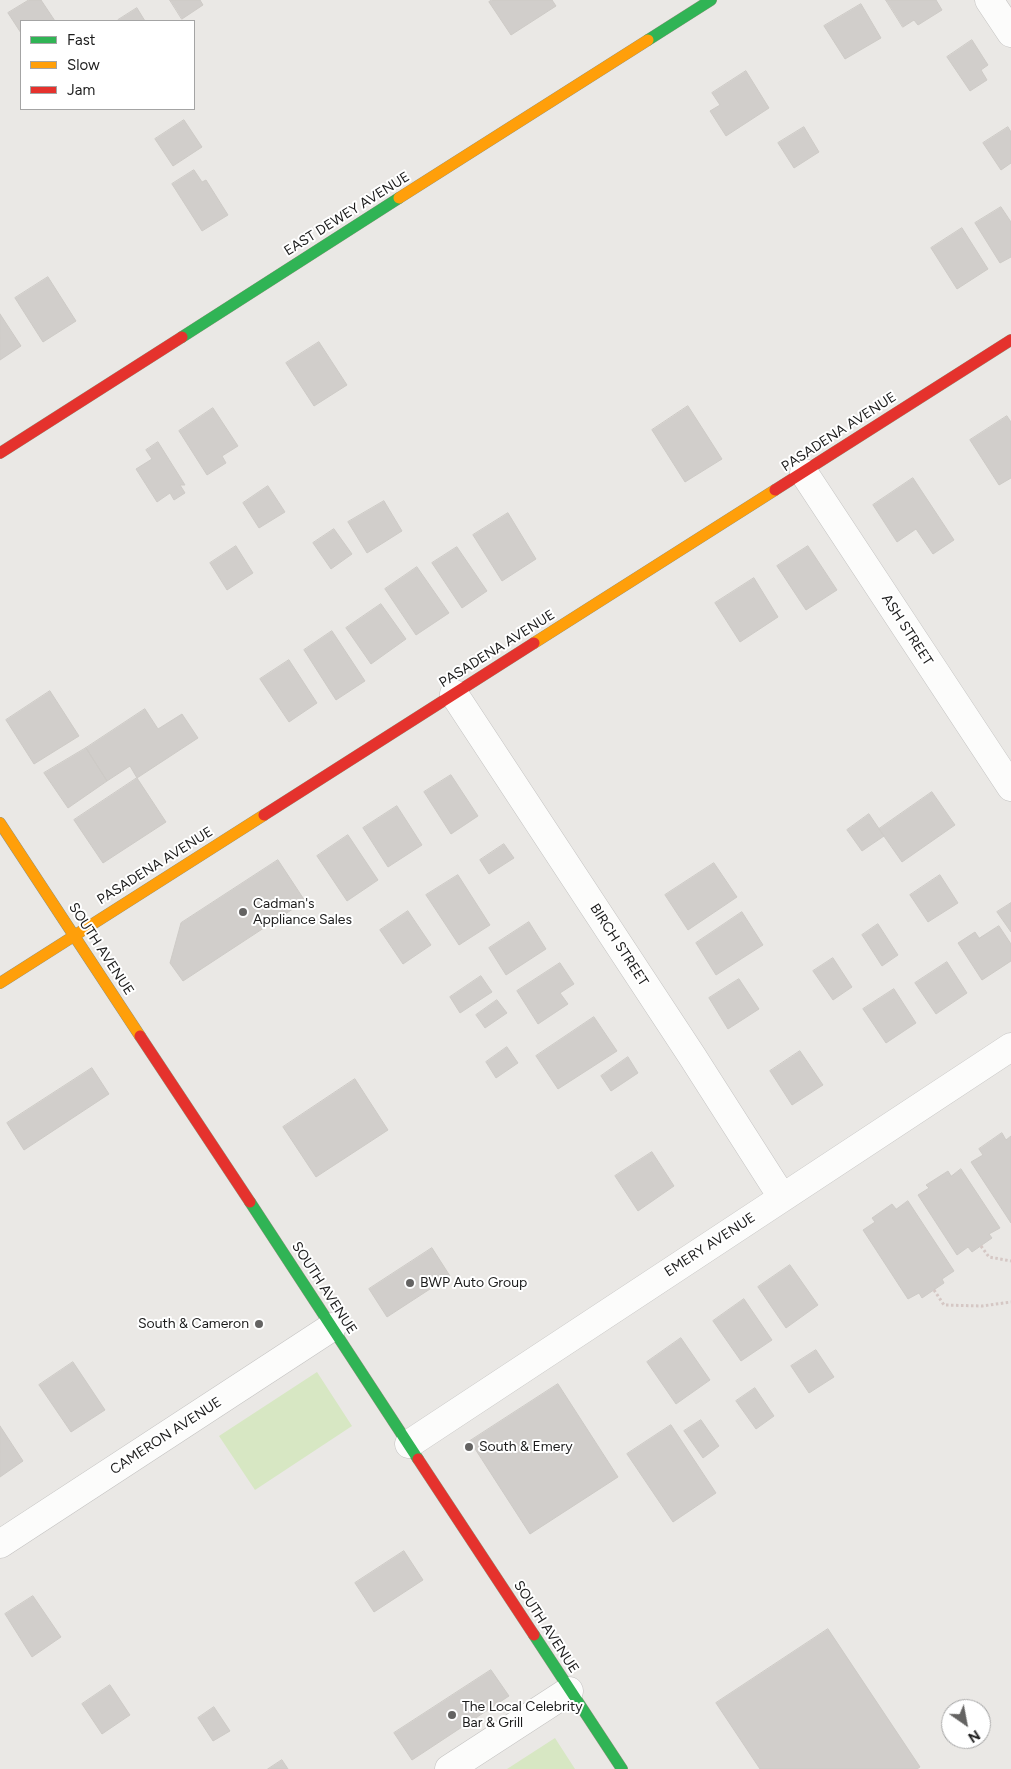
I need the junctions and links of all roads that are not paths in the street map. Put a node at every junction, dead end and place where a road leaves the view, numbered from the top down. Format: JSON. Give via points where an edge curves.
{"nodes":[{"id":1,"x":711,"y":0,"type":"edge"},
{"id":2,"x":989,"y":0,"type":"edge"},
{"id":3,"x":1011,"y":33,"type":"edge"},
{"id":4,"x":1011,"y":340,"type":"edge"},
{"id":5,"x":0,"y":453,"type":"edge"},
{"id":6,"x":804,"y":472,"type":"junction"},
{"id":7,"x":454,"y":694,"type":"junction"},
{"id":8,"x":1011,"y":787,"type":"edge"},
{"id":9,"x":0,"y":823,"type":"edge"},
{"id":10,"x":74,"y":935,"type":"junction"},
{"id":11,"x":0,"y":983,"type":"edge"},
{"id":12,"x":1011,"y":1047,"type":"edge"},
{"id":13,"x":782,"y":1197,"type":"junction"},
{"id":14,"x":332,"y":1327,"type":"junction"},
{"id":15,"x":409,"y":1444,"type":"junction"},
{"id":16,"x":0,"y":1544,"type":"edge"},
{"id":17,"x":569,"y":1691,"type":"junction"},
{"id":18,"x":449,"y":1769,"type":"edge"},
{"id":19,"x":622,"y":1769,"type":"edge"}],
"edges":[{"from":1,"to":5,"type":"street","name":"EAST DEWEY AVENUE"},
{"from":2,"to":3,"type":"street"},
{"from":4,"to":6,"type":"street","name":"PASADENA AVENUE"},
{"from":6,"to":7,"type":"street","name":"PASADENA AVENUE"},
{"from":6,"to":8,"type":"street","name":"ASH STREET"},
{"from":7,"to":10,"type":"street","name":"PASADENA AVENUE"},
{"from":7,"to":13,"type":"street","name":"BIRCH STREET"},
{"from":9,"to":10,"type":"street","name":"SOUTH AVENUE"},
{"from":10,"to":11,"type":"street","name":"PASADENA AVENUE"},
{"from":10,"to":14,"type":"street","name":"SOUTH AVENUE"},
{"from":12,"to":13,"type":"street","name":"EMERY AVENUE"},
{"from":13,"to":15,"type":"street","name":"EMERY AVENUE"},
{"from":14,"to":15,"type":"street","name":"SOUTH AVENUE"},
{"from":14,"to":16,"type":"street","name":"CAMERON AVENUE"},
{"from":15,"to":17,"type":"street","name":"SOUTH AVENUE"},
{"from":17,"to":18,"type":"street"},
{"from":17,"to":19,"type":"street","name":"SOUTH AVENUE"}]}
